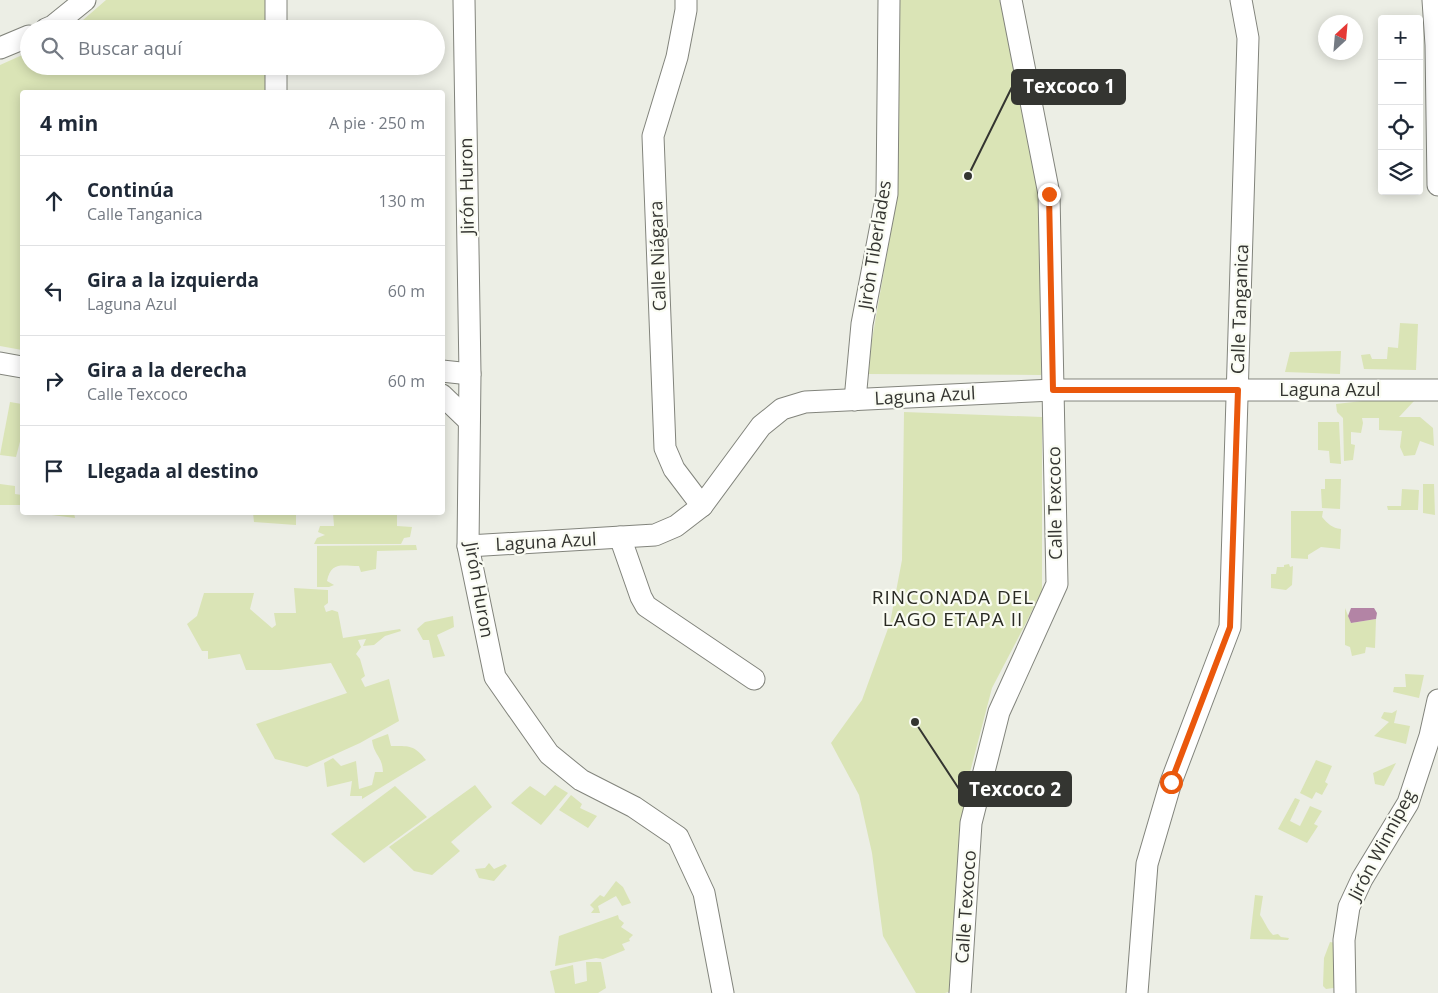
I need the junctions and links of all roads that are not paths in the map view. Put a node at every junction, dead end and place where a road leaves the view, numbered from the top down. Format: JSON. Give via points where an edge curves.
{"nodes":[{"id":1,"x":86,"y":0,"type":"edge"},
{"id":2,"x":276,"y":0,"type":"edge"},
{"id":3,"x":464,"y":0,"type":"edge"},
{"id":4,"x":686,"y":0,"type":"edge"},
{"id":5,"x":890,"y":0,"type":"edge"},
{"id":6,"x":1011,"y":0,"type":"edge"},
{"id":7,"x":1241,"y":0,"type":"edge"},
{"id":8,"x":1433,"y":0,"type":"edge"},
{"id":9,"x":60,"y":20,"type":"edge"},
{"id":10,"x":276,"y":20,"type":"edge"},
{"id":11,"x":20,"y":40,"type":"edge"},
{"id":12,"x":0,"y":48,"type":"edge"},
{"id":13,"x":276,"y":75,"type":"edge"},
{"id":14,"x":276,"y":90,"type":"edge"},
{"id":15,"x":1438,"y":185,"type":"edge"},
{"id":16,"x":0,"y":363,"type":"edge"},
{"id":17,"x":20,"y":366,"type":"edge"},
{"id":18,"x":445,"y":371,"type":"edge"},
{"id":19,"x":470,"y":374,"type":"junction"},
{"id":20,"x":1053,"y":390,"type":"junction"},
{"id":21,"x":1238,"y":390,"type":"junction"},
{"id":22,"x":1438,"y":390,"type":"edge"},
{"id":23,"x":445,"y":398,"type":"edge"},
{"id":24,"x":855,"y":400,"type":"junction"},
{"id":25,"x":470,"y":421,"type":"junction"},
{"id":26,"x":702,"y":506,"type":"junction"},
{"id":27,"x":620,"y":538,"type":"junction"},
{"id":28,"x":468,"y":546,"type":"junction"},
{"id":29,"x":754,"y":679,"type":"dead end"},
{"id":30,"x":1438,"y":700,"type":"edge"},
{"id":31,"x":722,"y":993,"type":"edge"},
{"id":32,"x":960,"y":993,"type":"edge"},
{"id":33,"x":1137,"y":993,"type":"edge"},
{"id":34,"x":1345,"y":993,"type":"edge"}],
"edges":[{"from":1,"to":9,"type":"street"},
{"from":2,"to":10,"type":"street"},
{"from":3,"to":19,"type":"street","name":"Jirón Huron"},
{"from":4,"to":26,"type":"street","name":"Calle Niágara","via":[[677,57],[653,136],[665,448],[674,470]]},
{"from":5,"to":24,"type":"street","name":"Jiròn Tiberlades","via":[[887,194],[862,324]]},
{"from":6,"to":20,"type":"street","name":"Calle Texcoco","via":[[1049,194]]},
{"from":7,"to":21,"type":"street","name":"Calle Tanganica","via":[[1248,38]]},
{"from":8,"to":15,"type":"street"},
{"from":11,"to":12,"type":"street"},
{"from":13,"to":14,"type":"street"},
{"from":16,"to":17,"type":"street"},
{"from":18,"to":19,"type":"street"},
{"from":19,"to":25,"type":"street","name":"Jirón Huron"},
{"from":20,"to":21,"type":"street","name":"Laguna Azul"},
{"from":20,"to":24,"type":"street","name":"Laguna Azul"},
{"from":20,"to":32,"type":"street","name":"Calle Texcoco","via":[[1057,584],[999,712],[971,823]]},
{"from":21,"to":22,"type":"street","name":"Laguna Azul"},
{"from":21,"to":33,"type":"street","name":"Calle Tanganica","via":[[1230,627],[1171,782],[1147,864]]},
{"from":23,"to":25,"type":"street"},
{"from":24,"to":26,"type":"street","name":"Laguna Azul","via":[[805,402],[782,409],[761,426]]},
{"from":25,"to":28,"type":"street","name":"Jirón Huron"},
{"from":26,"to":27,"type":"street","name":"Laguna Azul","via":[[676,526],[655,535]]},
{"from":27,"to":28,"type":"street","name":"Laguna Azul"},
{"from":27,"to":29,"type":"street","via":[[646,606]]},
{"from":28,"to":31,"type":"street","name":"Jirón Huron","via":[[495,677],[549,754],[581,780],[634,807],[678,837],[704,893]]},
{"from":30,"to":34,"type":"street","name":"Jirón Winnipeg","via":[[1408,803],[1362,879],[1349,907],[1344,940]]}]}
